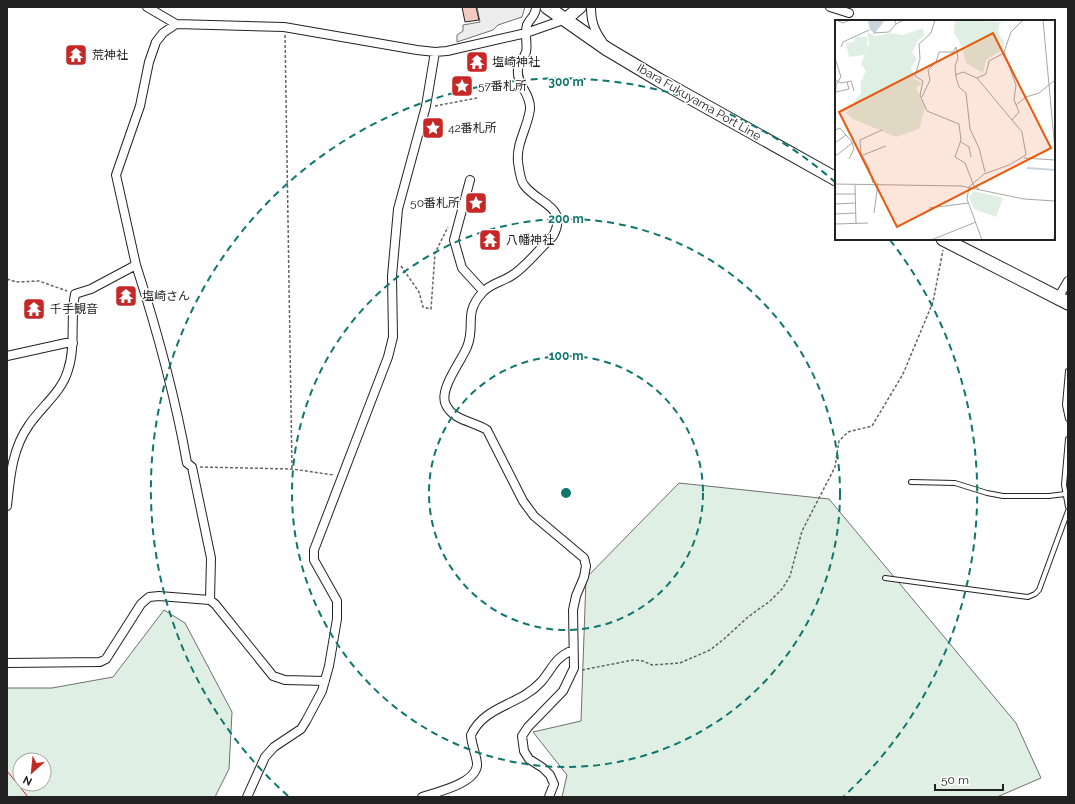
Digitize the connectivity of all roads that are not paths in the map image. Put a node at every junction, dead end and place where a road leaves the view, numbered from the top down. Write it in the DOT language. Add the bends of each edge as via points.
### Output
graph roads {
  1 [pos="147,7"];
  2 [pos="536,7"];
  3 [pos="547,7"];
  4 [pos="556,7"];
  5 [pos="580,7"];
  6 [pos="591,7"];
  7 [pos="830,7"];
  8 [pos="849,13"];
  9 [pos="566,19"];
  10 [pos="176,24"];
  11 [pos="526,32"];
  12 [pos="608,49"];
  13 [pos="435,52"];
  14 [pos="835,178"];
  15 [pos="470,180"];
  16 [pos="945,240"];
  17 [pos="136,265"];
  18 [pos="1068,281"];
  19 [pos="483,291"];
  20 [pos="1063,301"];
  21 [pos="73,343"];
  22 [pos="7,356"];
  23 [pos="1068,371"];
  24 [pos="1068,419"];
  25 [pos="1068,439"];
  26 [pos="911,482"];
  27 [pos="1065,494"];
  28 [pos="7,506"];
  29 [pos="1068,507"];
  30 [pos="1068,511"];
  31 [pos="885,578"];
  32 [pos="210,600"];
  33 [pos="573,650"];
  34 [pos="7,663"];
  35 [pos="325,681"];
  36 [pos="247,797"];
  37 [pos="422,797"];
  38 [pos="549,797"];
  1 -- 10 [label="street"];
  2 -- 11 [label="street"];
  3 -- 9 [label="main road, Ibara Fukuyama Port Line"];
  4 -- 9 [label="main road, Ibara Fukuyama Port Line"];
  5 -- 9 [label="street"];
  6 -- 12 [label="street" via="595,31"];
  7 -- 8 [label="street"];
  9 -- 11 [label="street"];
  9 -- 12 [label="main road, Ibara Fukuyama Port Line"];
  10 -- 13 [label="street" via="284,27"];
  10 -- 17 [label="street" via="163,33 156,42 140,106 116,175"];
  11 -- 13 [label="street"];
  11 -- 19 [label="street" via="526,53 518,68 518,81 529,102 530,110 519,146 518,160 523,184 555,210 558,223 553,236 512,276"];
  12 -- 14 [label="main road, Ibara Fukuyama Port Line"];
  13 -- 35 [label="street" via="426,106 398,209 392,263 394,337 314,550 314,560 337,602 337,620"];
  15 -- 19 [label="street" via="454,240 462,268"];
  16 -- 20 [label="main road"];
  17 -- 21 [label="street" via="74,294"];
  17 -- 32 [label="street" via="155,324 176,405 187,463 192,467 211,558"];
  18 -- 20 [label="street"];
  19 -- 33 [label="street" via="473,303 468,345 446,388 444,401 458,418 487,430 523,501 534,516 584,558 584,577 573,610"];
  21 -- 22 [label="street"];
  21 -- 28 [label="street" via="63,383 29,425 14,452"];
  23 -- 24 [label="lane" via="1064,405"];
  25 -- 27 [label="lane"];
  26 -- 27 [label="lane" via="954,483 1003,496"];
  27 -- 29 [label="lane"];
  30 -- 31 [label="lane" via="1039,590 1028,598"];
  32 -- 34 [label="street" via="149,597 141,604 106,659 100,662"];
  32 -- 35 [label="street" via="273,676 285,680"];
  33 -- 37 [label="street" via="558,658 541,682 523,697 479,721 471,736 477,765 474,774 465,782"];
  33 -- 38 [label="street" via="574,668 563,691 522,736 524,751 529,760 543,768 554,784"];
  35 -- 36 [label="street" via="301,729 274,747 265,757"];
}
